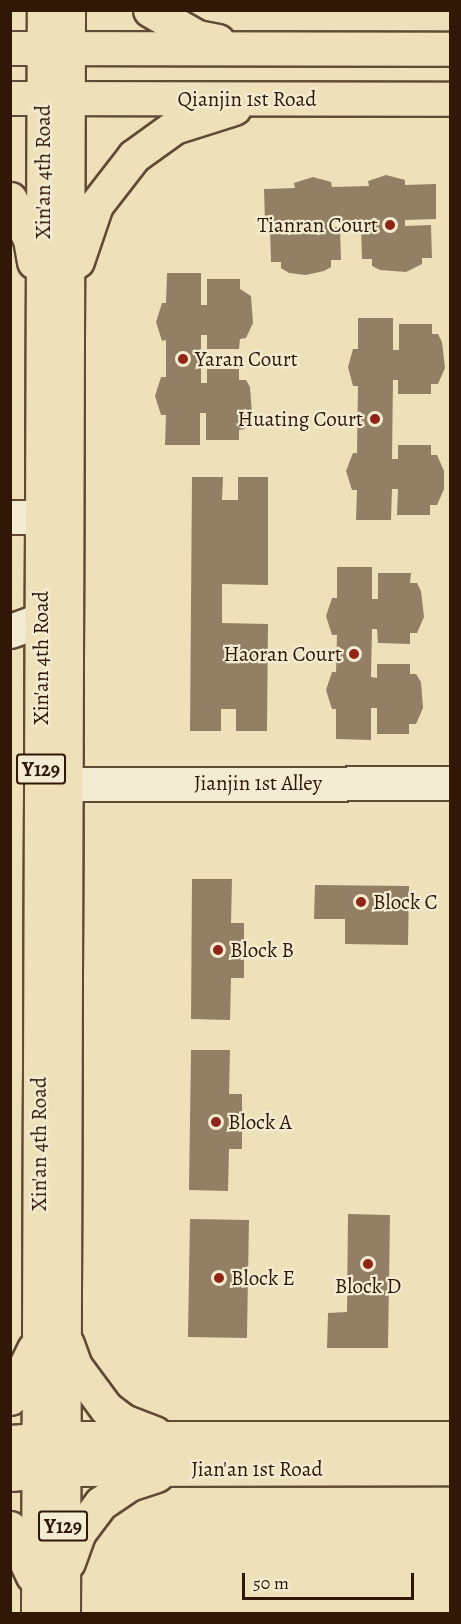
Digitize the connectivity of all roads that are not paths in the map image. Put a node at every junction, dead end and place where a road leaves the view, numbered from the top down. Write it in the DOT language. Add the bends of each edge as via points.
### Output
graph roads {
  1 [pos="44,10"];
  2 [pos="68,10"];
  3 [pos="150,10"];
  4 [pos="10,48"];
  5 [pos="56,48"];
  6 [pos="255,49"];
  7 [pos="450,49"];
  8 [pos="10,98"];
  9 [pos="56,98"];
  10 [pos="284,99"];
  11 [pos="450,99"];
  12 [pos="10,199"];
  13 [pos="55,303"];
  14 [pos="26,517"];
  15 [pos="41,620"];
  16 [pos="10,631"];
  17 [pos="450,783"];
  18 [pos="65,784"];
  19 [pos="51,1333"];
  20 [pos="10,1398"];
  21 [pos="171,1438"];
  22 [pos="450,1438"];
  23 [pos="37,1455"];
  24 [pos="450,1468"];
  25 [pos="197,1469"];
  26 [pos="10,1528"];
  27 [pos="54,1610"];
  1 -- 5 [label="main road, Xin'an 4th Road / Y129"];
  2 -- 5 [label="main road, Xin'an 4th Road / Y129"];
  3 -- 6 [label="main road" via="197,37"];
  4 -- 5 [label="main road"];
  5 -- 6 [label="main road"];
  5 -- 9 [label="main road, Xin'an 4th Road / Y129"];
  6 -- 7 [label="main road"];
  8 -- 9 [label="main road, Qianjin 1st Road"];
  9 -- 10 [label="main road, Qianjin 1st Road"];
  9 -- 13 [label="main road, Xin'an 4th Road / Y129"];
  10 -- 11 [label="main road, Qianjin 1st Road"];
  10 -- 13 [label="main road" via="222,110 174,128 134,156 96,205"];
  12 -- 13 [label="main road"];
  13 -- 14 [label="main road, Xin'an 4th Road / Y129"];
  13 -- 18 [label="main road, Xin'an 4th Road / Y129"];
  14 -- 15 [label="main road, Xin'an 4th Road / Y129"];
  15 -- 16 [label="lane"];
  15 -- 19 [label="main road, Xin'an 4th Road / Y129"];
  17 -- 18 [label="lane, Jianjin 1st Alley"];
  18 -- 19 [label="main road, Xin'an 4th Road / Y129"];
  19 -- 20 [label="main road"];
  19 -- 21 [label="main road" via="106,1408 140,1429"];
  19 -- 23 [label="main road, Xin'an 4th Road / Y129"];
  21 -- 22 [label="main road, Jian'an 1st Road"];
  21 -- 23 [label="main road, Jian'an 1st Road"];
  23 -- 25 [label="main road, Jian'an 1st Road"];
  23 -- 27 [label="main road, Y129"];
  24 -- 25 [label="main road, Jian'an 1st Road"];
  25 -- 27 [label="main road" via="129,1484 100,1503 79,1532"];
  26 -- 27 [label="main road"];
}
